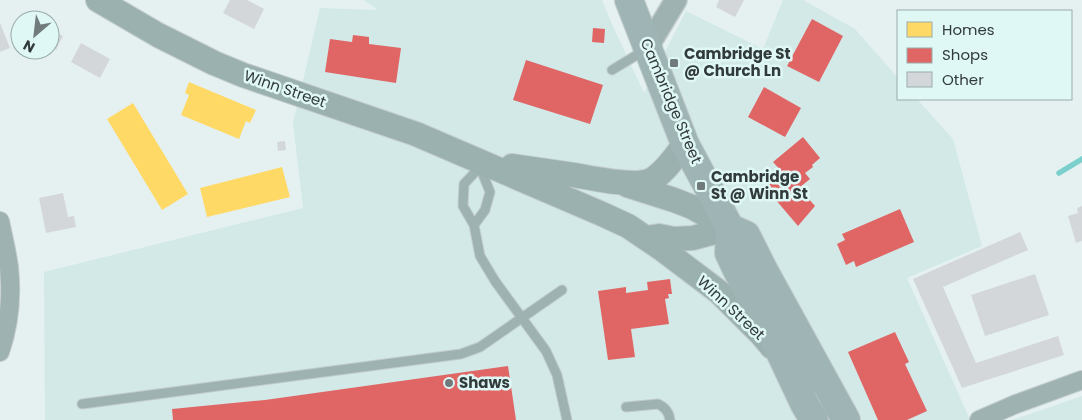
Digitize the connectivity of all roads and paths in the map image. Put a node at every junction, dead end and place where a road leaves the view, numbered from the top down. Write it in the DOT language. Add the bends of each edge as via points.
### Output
graph roads {
  1 [pos="98,0"];
  2 [pos="629,0"];
  3 [pos="676,0"];
  4 [pos="647,48"];
  5 [pos="612,70"];
  6 [pos="685,144"];
  7 [pos="480,164"];
  8 [pos="618,182"];
  9 [pos="0,221"];
  10 [pos="474,225"];
  11 [pos="730,228"];
  12 [pos="646,238"];
  13 [pos="562,290"];
  14 [pos="522,318"];
  15 [pos="0,352"];
  16 [pos="786,366"];
  17 [pos="1082,380"];
  18 [pos="82,404"];
  19 [pos="626,407"];
  20 [pos="567,420"];
  21 [pos="670,420"];
  22 [pos="814,420"];
  23 [pos="846,420"];
  24 [pos="979,420"];
  1 -- 7 [label="main road, Winn Street" via="214,64 404,129"];
  2 -- 4 [label="main road, Cambridge Street"];
  3 -- 4 [label="street"];
  4 -- 5 [label="lane"];
  4 -- 6 [label="main road, Cambridge Street"];
  6 -- 8 [label="main road, Winn Street" via="651,180"];
  6 -- 11 [label="main road, Cambridge Street"];
  7 -- 8 [label="main road, Winn Street"];
  7 -- 10 [label="lane" via="490,192 485,210"];
  7 -- 10 [label="lane" via="464,184 463,206"];
  7 -- 12 [label="main road, Winn Street" via="602,214"];
  8 -- 11 [label="main road, Winn Street" via="692,207"];
  9 -- 15 [label="street" via="10,292 7,327"];
  10 -- 14 [label="lane" via="480,256"];
  11 -- 12 [label="main road" via="697,238"];
  11 -- 16 [label="main road, Cambridge Street" via="730,253 736,268"];
  11 -- 23 [label="main road, Cambridge Street" via="746,235"];
  12 -- 16 [label="main road, Winn Street" via="719,292 761,334"];
  13 -- 14 [label="lane"];
  14 -- 18 [label="lane" via="480,348 461,354"];
  14 -- 20 [label="lane" via="546,351 557,375"];
  16 -- 22 [label="main road, Cambridge Street"];
  17 -- 24 [label="street"];
  19 -- 21 [label="lane" via="658,404 666,409"];
}
